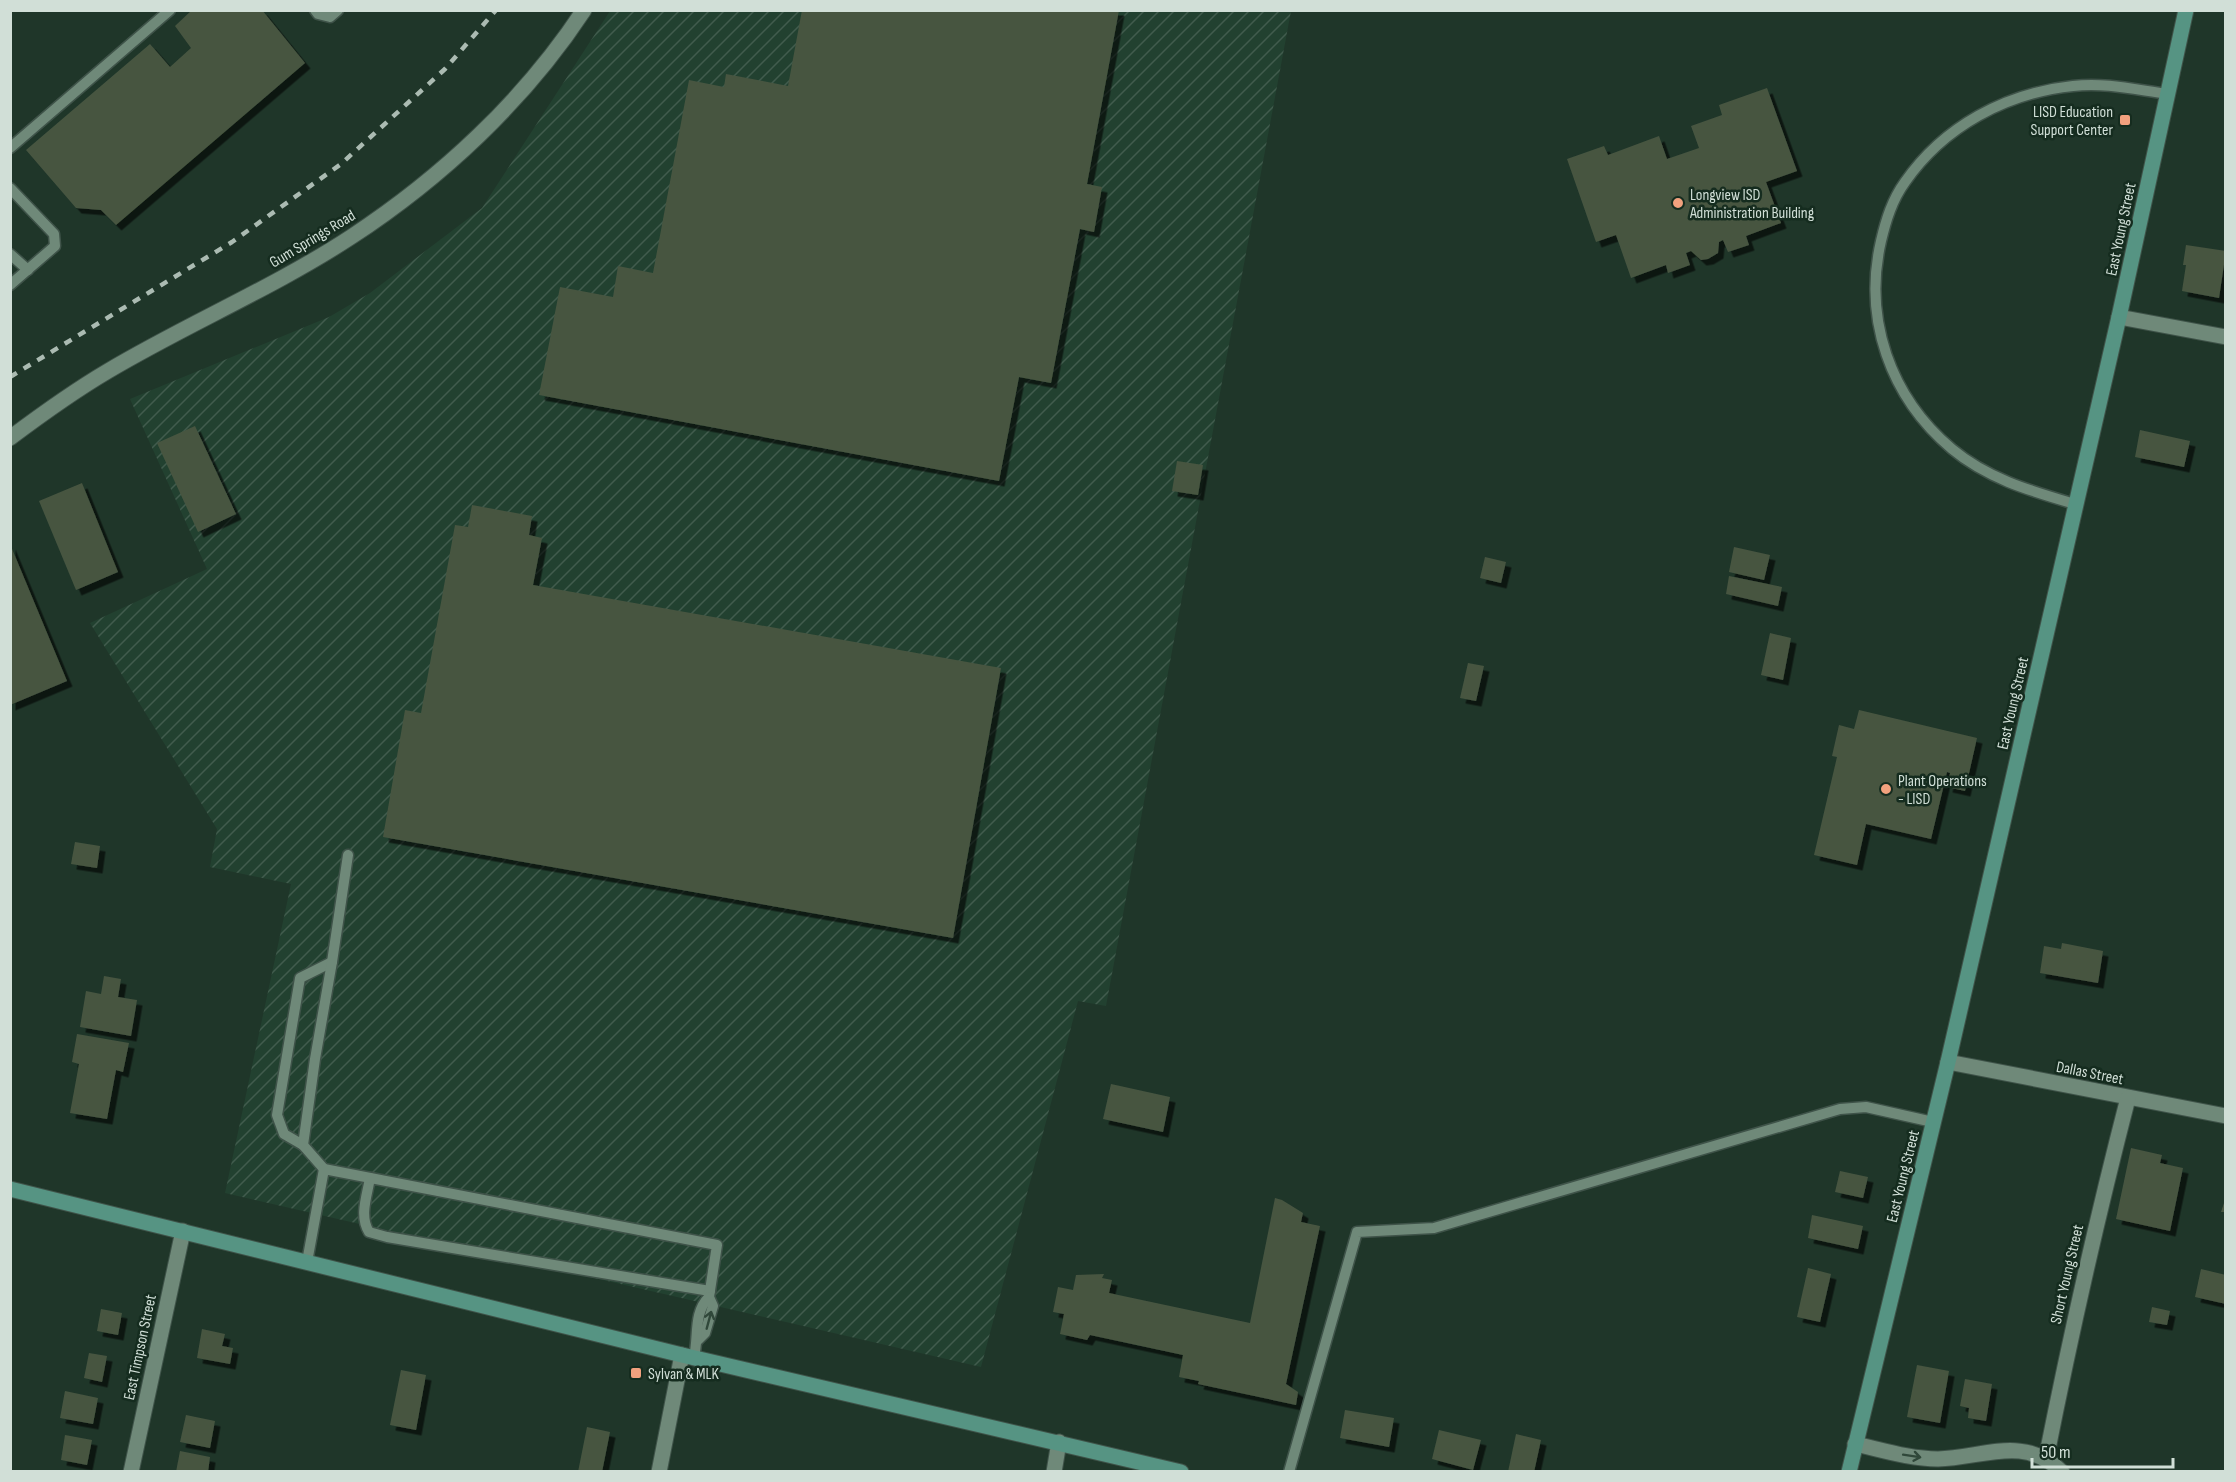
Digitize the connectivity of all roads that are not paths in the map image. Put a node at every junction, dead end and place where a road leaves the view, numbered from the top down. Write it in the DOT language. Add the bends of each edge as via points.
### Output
graph roads {
  1 [pos="170,10"];
  2 [pos="315,10"];
  3 [pos="338,10"];
  4 [pos="584,10"];
  5 [pos="2186,10"];
  6 [pos="2168,94"];
  7 [pos="10,148"];
  8 [pos="10,188"];
  9 [pos="10,254"];
  10 [pos="28,270"];
  11 [pos="10,285"];
  12 [pos="2119,317"];
  13 [pos="2226,337"];
  14 [pos="10,438"];
  15 [pos="2075,504"];
  16 [pos="348,855"];
  17 [pos="332,962"];
  18 [pos="1948,1062"];
  19 [pos="2128,1098"];
  20 [pos="2226,1116"];
  21 [pos="1934,1122"];
  22 [pos="303,1145"];
  23 [pos="324,1169"];
  24 [pos="370,1178"];
  25 [pos="10,1189"];
  26 [pos="183,1231"];
  27 [pos="307,1262"];
  28 [pos="710,1294"];
  29 [pos="688,1356"];
  30 [pos="1059,1442"];
  31 [pos="1855,1444"];
  32 [pos="2046,1459"];
  33 [pos="131,1472"];
  34 [pos="659,1472"];
  35 [pos="1054,1472"];
  36 [pos="1181,1472"];
  37 [pos="1289,1472"];
  38 [pos="1849,1472"];
  39 [pos="2062,1472"];
  1 -- 7 [label="lane"];
  2 -- 3 [label="lane" via="330,17"];
  4 -- 14 [label="street, Gum Springs Road" via="498,116 425,184 350,238 109,370"];
  5 -- 6 [label="street, East Young Street"];
  6 -- 12 [label="street, East Young Street"];
  6 -- 15 [label="lane" via="2090,84 2009,100 1973,117 1916,167 1894,201 1883,232 1876,270 1877,321 1886,355 1911,405 1952,449 1985,472 2020,488"];
  8 -- 10 [label="lane" via="54,234 55,246"];
  9 -- 10 [label="lane"];
  10 -- 11 [label="lane"];
  12 -- 13 [label="street"];
  12 -- 15 [label="street, East Young Street"];
  15 -- 18 [label="street, East Young Street"];
  16 -- 17 [label="lane"];
  17 -- 22 [label="lane"];
  17 -- 22 [label="lane" via="300,978 277,1115 284,1134"];
  18 -- 19 [label="street, Dallas Street"];
  18 -- 21 [label="street, East Young Street"];
  19 -- 20 [label="street, Dallas Street"];
  19 -- 32 [label="street, Short Young Street" via="2071,1332"];
  21 -- 31 [label="street, East Young Street"];
  21 -- 37 [label="lane" via="1866,1107 1840,1109 1434,1228 1357,1232"];
  22 -- 23 [label="lane"];
  23 -- 24 [label="lane"];
  23 -- 27 [label="lane"];
  24 -- 28 [label="lane" via="363,1214 369,1232"];
  24 -- 28 [label="lane" via="717,1245"];
  25 -- 26 [label="street"];
  26 -- 27 [label="street"];
  26 -- 33 [label="street, East Timpson Street"];
  27 -- 29 [label="street"];
  28 -- 29 [label="lane" via="701,1305 698,1340"];
  29 -- 30 [label="street"];
  29 -- 34 [label="street"];
  30 -- 35 [label="street"];
  30 -- 36 [label="street"];
  31 -- 32 [label="street, one-way" via="1925,1458 2015,1450"];
  31 -- 38 [label="street, East Young Street"];
  32 -- 39 [label="street"];
}
